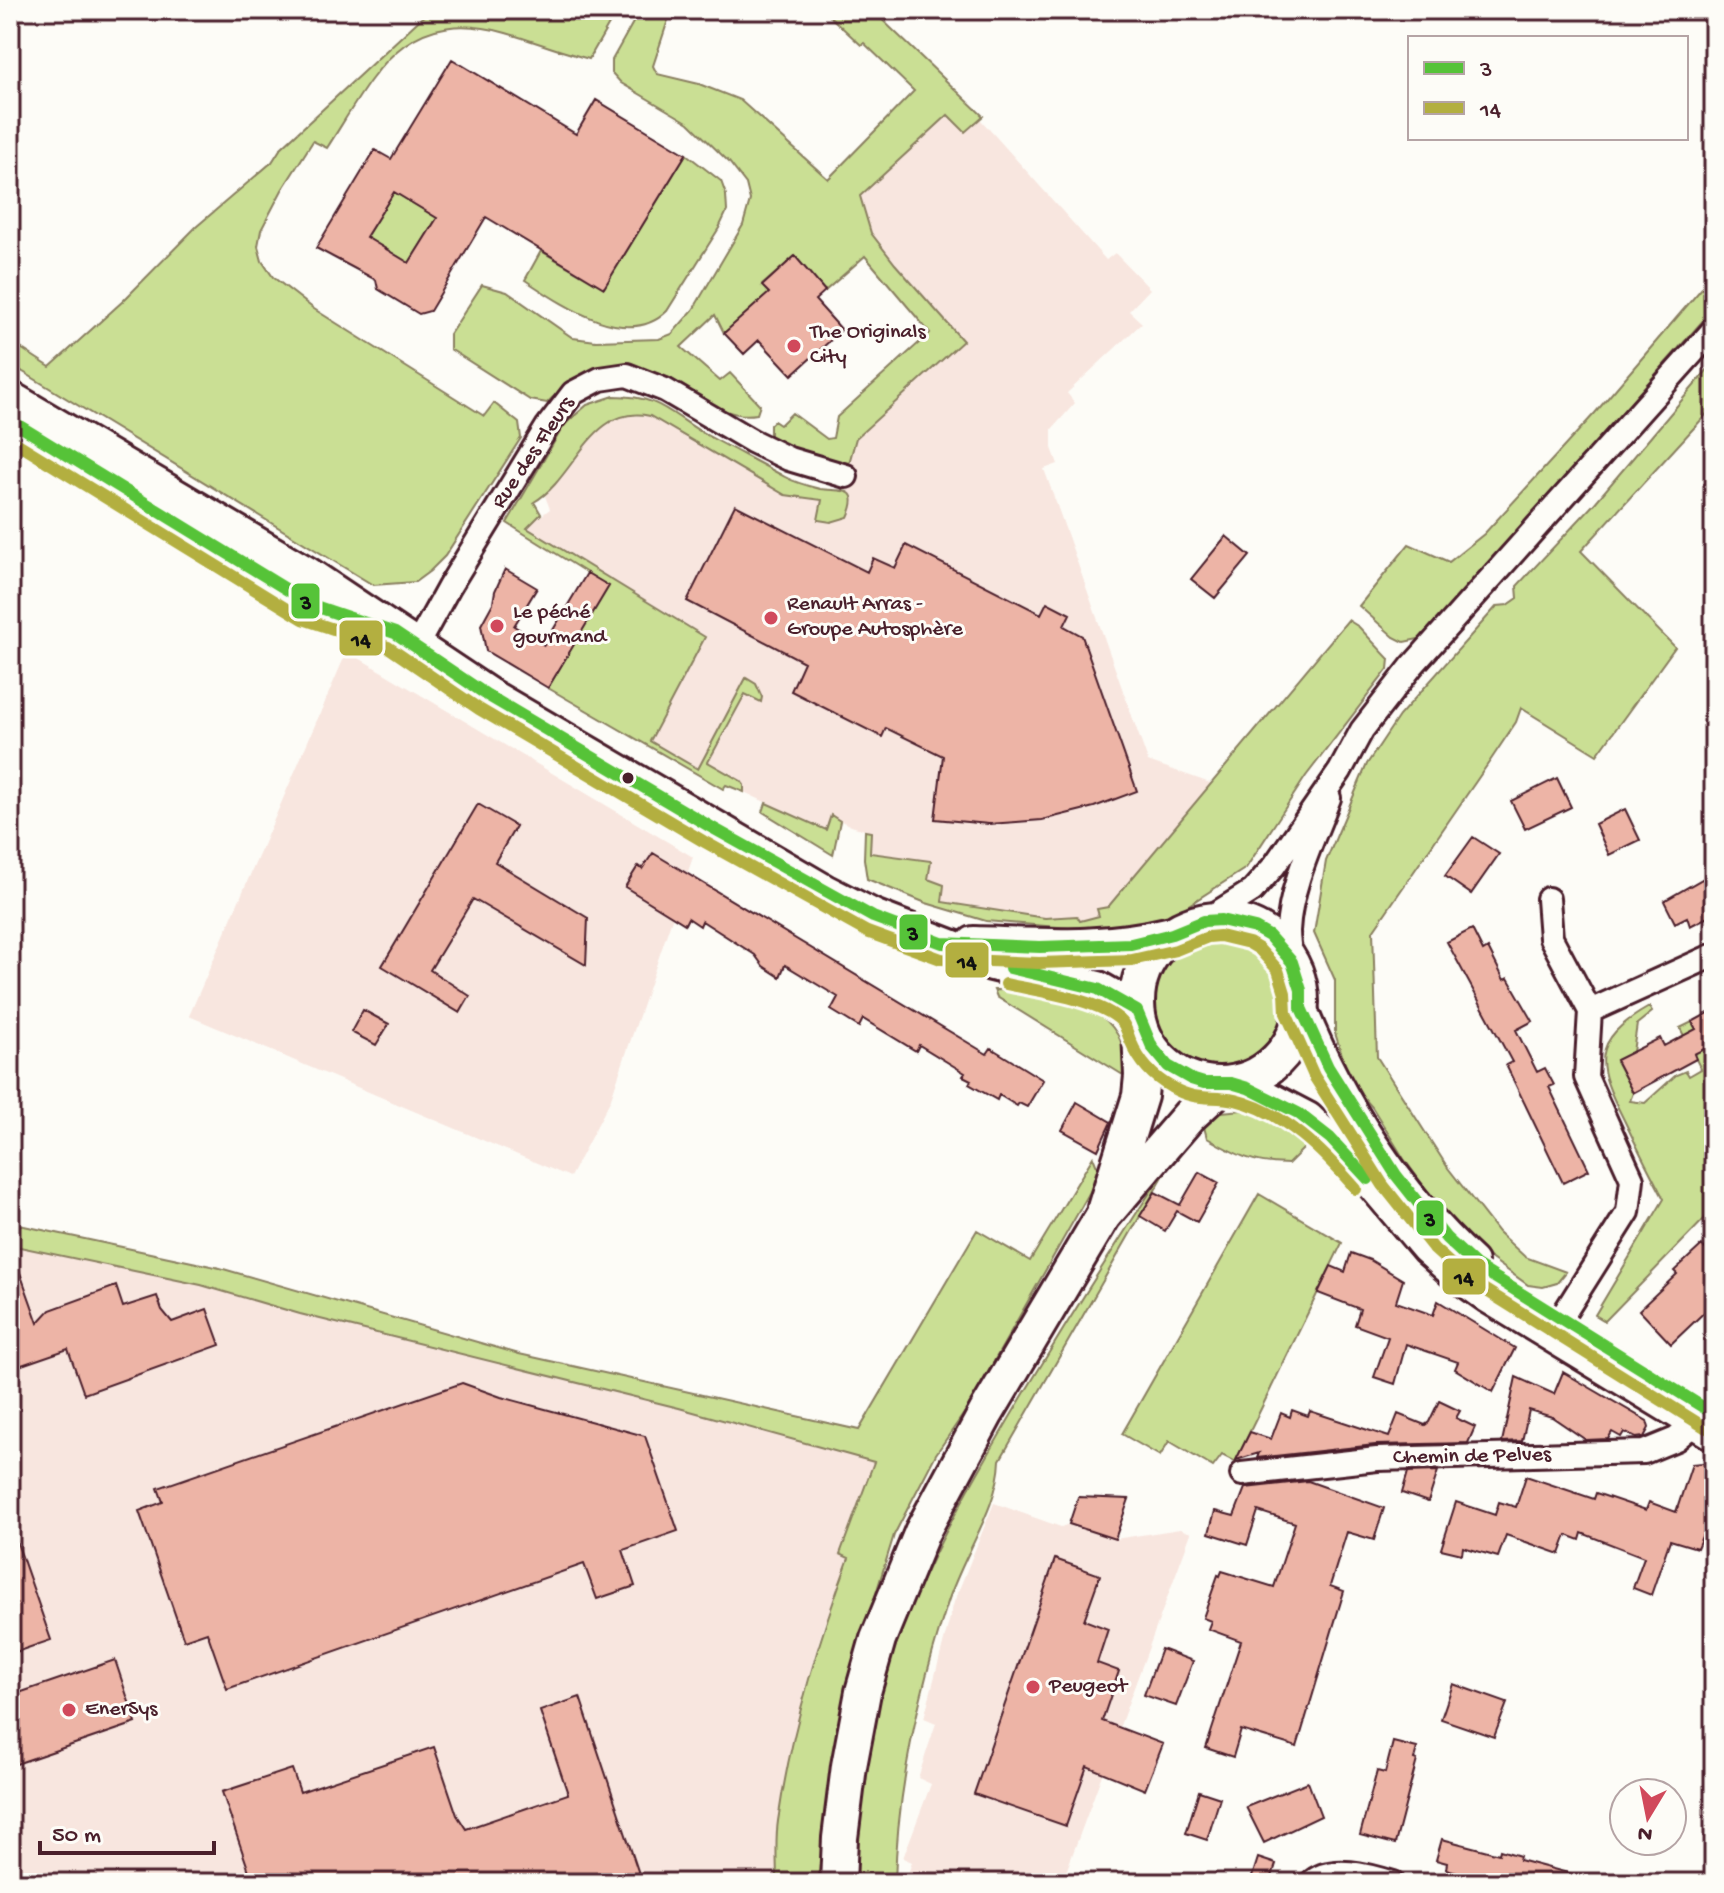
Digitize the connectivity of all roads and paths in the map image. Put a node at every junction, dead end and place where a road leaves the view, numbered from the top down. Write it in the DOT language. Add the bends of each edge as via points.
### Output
graph roads {
  1 [pos="1714,329"];
  2 [pos="10,399"];
  3 [pos="10,420"];
  4 [pos="846,476"];
  5 [pos="405,640"];
  6 [pos="1340,771"];
  7 [pos="1548,899"];
  8 [pos="1204,921"];
  9 [pos="1172,934"];
  10 [pos="942,943"];
  11 [pos="1714,955"];
  12 [pos="1292,962"];
  13 [pos="1301,1008"];
  14 [pos="1590,1011"];
  15 [pos="1138,1019"];
  16 [pos="1229,1084"];
  17 [pos="1103,1216"];
  18 [pos="1560,1320"];
  19 [pos="1708,1424"];
  20 [pos="1242,1474"];
  21 [pos="838,1883"];
  22 [pos="1311,1883"];
  23 [pos="1393,1883"];
  1 -- 6 [label="street" via="1412,666 1362,730"];
  2 -- 5 [label="main road" via="306,574"];
  3 -- 5 [label="main road" via="312,605"];
  4 -- 5 [label="street, Rue des Fleurs" via="789,459 665,390 627,375 600,379 573,393 547,427 456,574"];
  5 -- 10 [label="main road" via="487,695 824,892"];
  6 -- 8 [label="street" via="1252,891"];
  6 -- 12 [label="street" via="1291,911"];
  7 -- 14 [label="street" via="1551,938"];
  8 -- 9 [label="main road"];
  8 -- 12 [label="main road" via="1255,928"];
  9 -- 10 [label="main road" via="1110,945"];
  9 -- 15 [label="main road" via="1144,967 1136,996"];
  10 -- 15 [label="main road" via="992,963 1098,989"];
  11 -- 14 [label="street"];
  12 -- 13 [label="main road"];
  13 -- 16 [label="main road" via="1285,1051 1262,1072"];
  13 -- 18 [label="main road" via="1366,1131 1446,1238 1475,1265"];
  14 -- 18 [label="street" via="1586,1077 1632,1179 1628,1212"];
  15 -- 16 [label="main road" via="1149,1047 1163,1063 1202,1083"];
  15 -- 17 [label="main road" via="1140,1096"];
  16 -- 17 [label="main road" via="1189,1116"];
  16 -- 19 [label="main road" via="1308,1118 1455,1274"];
  17 -- 21 [label="main road" via="986,1413 922,1532 889,1609 854,1736"];
  18 -- 19 [label="main road"];
  19 -- 20 [label="street, Chemin de Pelves" via="1644,1452 1377,1459"];
  22 -- 23 [label="street" via="1318,1876 1339,1874"];
}
